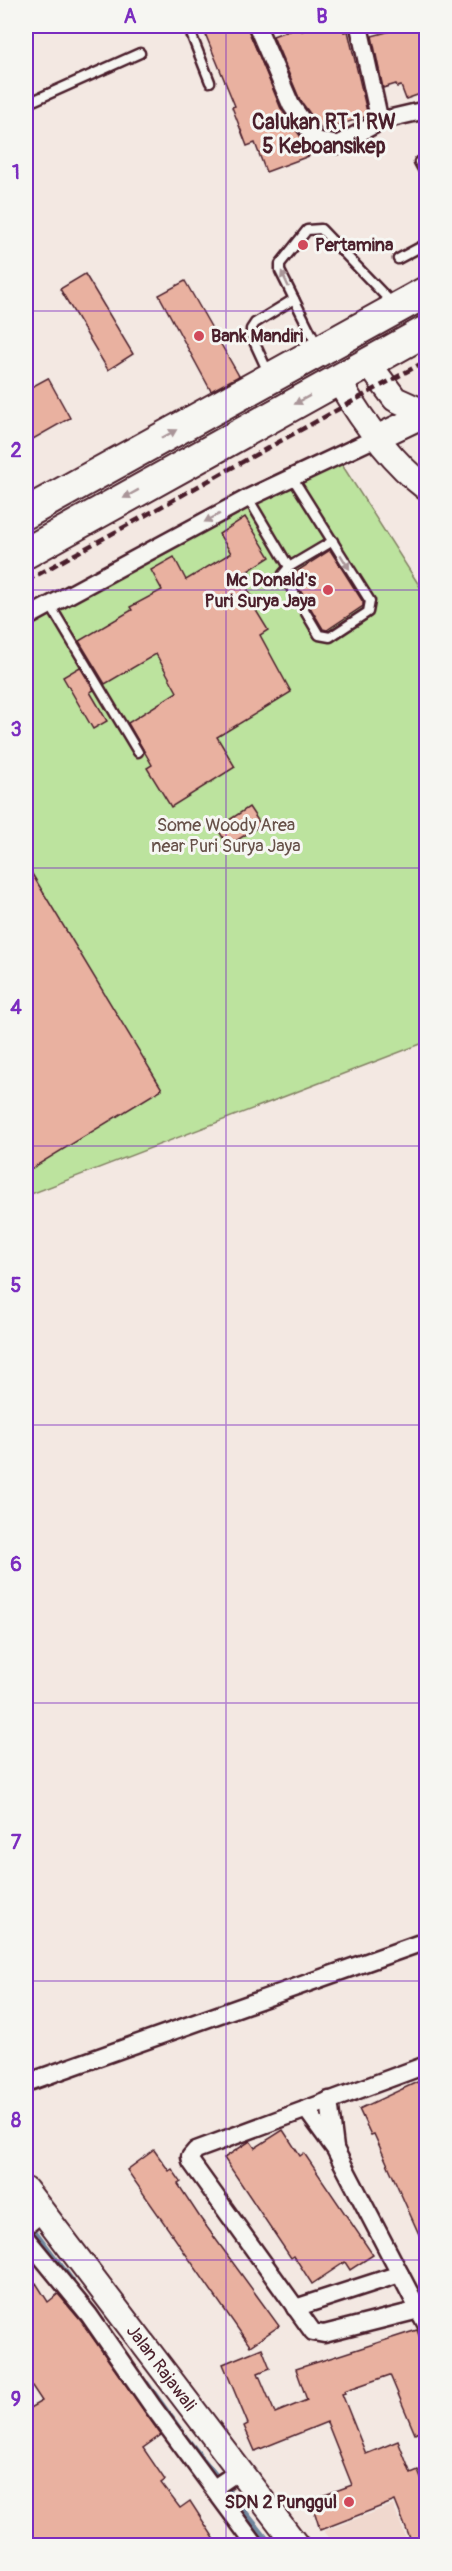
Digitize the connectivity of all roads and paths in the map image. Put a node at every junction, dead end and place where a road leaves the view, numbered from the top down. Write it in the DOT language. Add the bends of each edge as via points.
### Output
graph roads {
  1 [pos="188,26"];
  2 [pos="257,26"];
  3 [pos="359,26"];
  4 [pos="140,52"];
  5 [pos="210,82"];
  6 [pos="26,104"];
  7 [pos="426,110"];
  8 [pos="383,120"];
  9 [pos="419,162"];
  10 [pos="426,175"];
  11 [pos="426,244"];
  12 [pos="398,259"];
  13 [pos="426,292"];
  14 [pos="294,299"];
  15 [pos="397,308"];
  16 [pos="426,331"];
  17 [pos="349,335"];
  18 [pos="320,351"];
  19 [pos="368,363"];
  20 [pos="271,378"];
  21 [pos="338,380"];
  22 [pos="426,414"];
  23 [pos="378,436"];
  24 [pos="292,477"];
  25 [pos="426,488"];
  26 [pos="248,498"];
  27 [pos="26,513"];
  28 [pos="333,541"];
  29 [pos="26,553"];
  30 [pos="289,567"];
  31 [pos="50,605"];
  32 [pos="26,618"];
  33 [pos="138,752"];
  34 [pos="426,1941"];
  35 [pos="426,2065"];
  36 [pos="26,2083"];
  37 [pos="329,2100"];
  38 [pos="306,2109"];
  39 [pos="335,2149"];
  40 [pos="26,2190"];
  41 [pos="35,2218"];
  42 [pos="26,2238"];
  43 [pos="400,2274"];
  44 [pos="295,2308"];
  45 [pos="423,2317"];
  46 [pos="236,2473"];
  47 [pos="216,2486"];
  48 [pos="256,2546"];
  49 [pos="297,2546"];
  1 -- 5 [label="lane"];
  2 -- 8 [label="street" via="291,105 316,140 337,144"];
  3 -- 8 [label="street" via="378,113"];
  4 -- 6 [label="lane"];
  7 -- 8 [label="street"];
  9 -- 10 [label="lane"];
  11 -- 12 [label="lane"];
  13 -- 15 [label="highway"];
  14 -- 15 [label="lane, one-way" via="280,264 307,230 314,227 321,229"];
  14 -- 18 [label="lane"];
  14 -- 20 [label="lane" via="251,329"];
  15 -- 17 [label="highway"];
  16 -- 19 [label="highway"];
  17 -- 18 [label="highway"];
  17 -- 19 [label="highway"];
  18 -- 20 [label="highway"];
  18 -- 21 [label="highway"];
  19 -- 21 [label="highway"];
  19 -- 22 [label="street" via="395,399"];
  27 -- 20 [label="highway, one-way"];
  21 -- 23 [label="street"];
  21 -- 29 [label="highway, one-way"];
  22 -- 23 [label="street"];
  23 -- 24 [label="street"];
  23 -- 25 [label="street"];
  24 -- 26 [label="street"];
  24 -- 28 [label="lane"];
  26 -- 30 [label="lane"];
  26 -- 31 [label="street, one-way"];
  28 -- 30 [label="lane"];
  28 -- 30 [label="lane, one-way" via="370,607 330,637 319,635 283,574"];
  31 -- 32 [label="street"];
  31 -- 33 [label="lane"];
  34 -- 36 [label="street"];
  35 -- 37 [label="street"];
  37 -- 38 [label="street"];
  37 -- 39 [label="street"];
  38 -- 39 [label="street"];
  38 -- 44 [label="street" via="196,2150 190,2157"];
  39 -- 43 [label="street"];
  40 -- 41 [label="street, Jalan Rajawali"];
  41 -- 46 [label="street, Jalan Rajawali"];
  42 -- 47 [label="street" via="89,2315 153,2407"];
  43 -- 44 [label="street"];
  43 -- 45 [label="street"];
  44 -- 45 [label="street" via="313,2332 320,2334"];
  46 -- 47 [label="street"];
  46 -- 49 [label="street, Jalan Rajawali"];
  47 -- 48 [label="street"];
}
